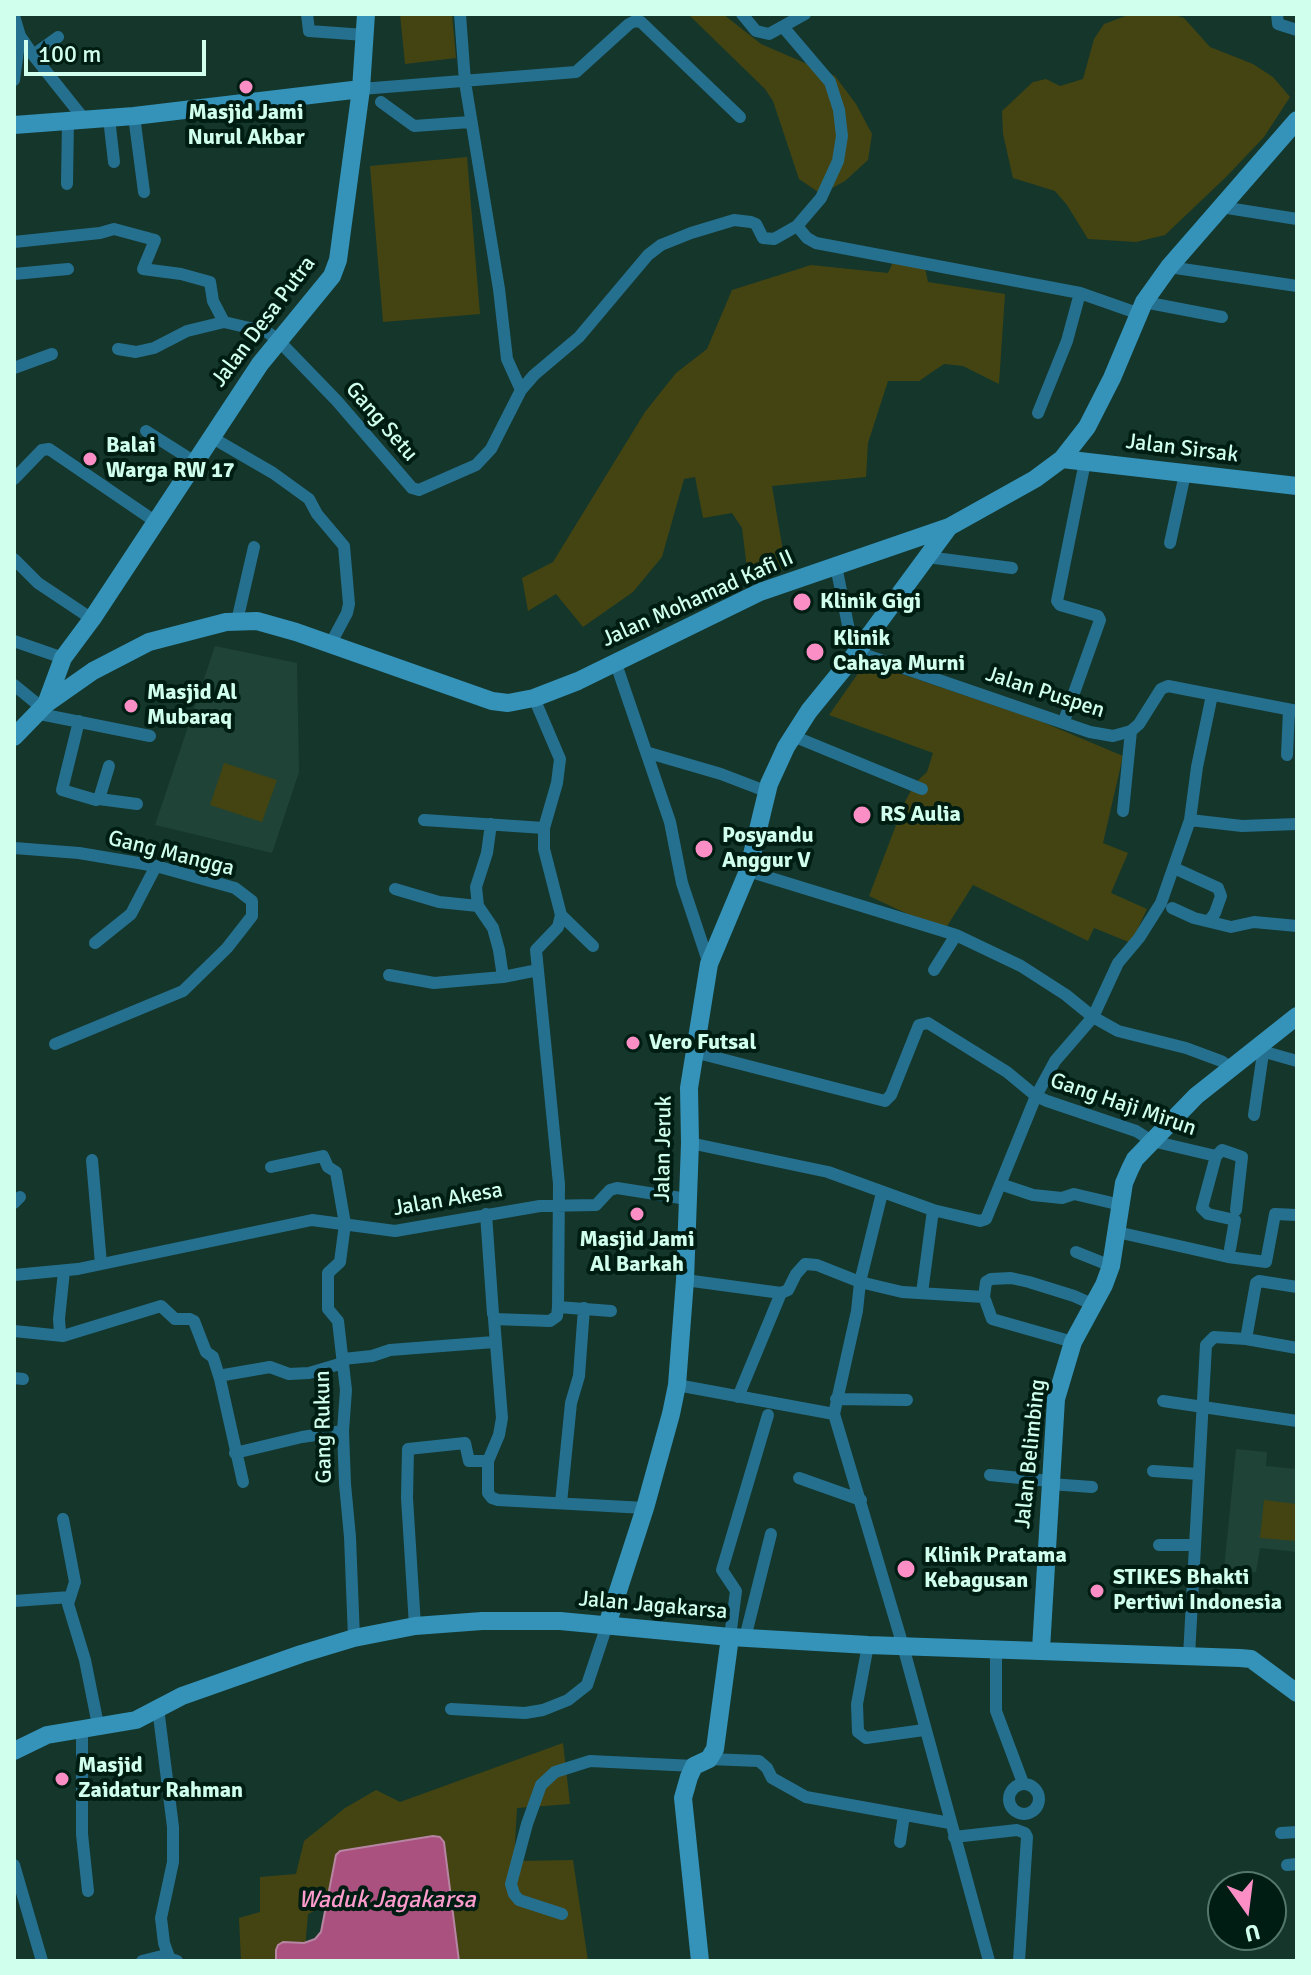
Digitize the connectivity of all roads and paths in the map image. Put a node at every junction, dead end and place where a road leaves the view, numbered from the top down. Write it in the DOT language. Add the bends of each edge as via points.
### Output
graph roads {
  1 [pos="307,14"];
  2 [pos="366,14"];
  3 [pos="460,14"];
  4 [pos="742,14"];
  5 [pos="805,14"];
  6 [pos="1277,14"];
  7 [pos="14,16"];
  8 [pos="784,28"];
  9 [pos="1297,30"];
  10 [pos="365,35"];
  11 [pos="20,36"];
  12 [pos="58,37"];
  13 [pos="33,55"];
  14 [pos="14,80"];
  15 [pos="465,82"];
  16 [pos="361,89"];
  17 [pos="381,102"];
  18 [pos="134,116"];
  19 [pos="740,117"];
  20 [pos="109,118"];
  21 [pos="76,119"];
  22 [pos="1297,120"];
  23 [pos="470,122"];
  24 [pos="14,125"];
  25 [pos="114,162"];
  26 [pos="67,184"];
  27 [pos="144,192"];
  28 [pos="1221,207"];
  29 [pos="1297,219"];
  30 [pos="799,229"];
  31 [pos="14,242"];
  32 [pos="1169,267"];
  33 [pos="68,269"];
  34 [pos="14,274"];
  35 [pos="1297,286"];
  36 [pos="1080,293"];
  37 [pos="1141,307"];
  38 [pos="1222,317"];
  39 [pos="224,322"];
  40 [pos="274,343"];
  41 [pos="118,349"];
  42 [pos="52,354"];
  43 [pos="14,368"];
  44 [pos="521,390"];
  45 [pos="1038,413"];
  46 [pos="146,431"];
  47 [pos="211,437"];
  48 [pos="1062,459"];
  49 [pos="195,462"];
  50 [pos="1085,462"];
  51 [pos="1185,474"];
  52 [pos="14,479"];
  53 [pos="1297,486"];
  54 [pos="156,522"];
  55 [pos="949,527"];
  56 [pos="1170,543"];
  57 [pos="254,547"];
  58 [pos="927,557"];
  59 [pos="14,559"];
  60 [pos="836,566"];
  61 [pos="1012,568"];
  62 [pos="92,619"];
  63 [pos="237,621"];
  64 [pos="14,641"];
  65 [pos="331,643"];
  66 [pos="857,652"];
  67 [pos="65,654"];
  68 [pos="615,661"];
  69 [pos="89,673"];
  70 [pos="14,685"];
  71 [pos="1212,695"];
  72 [pos="534,698"];
  73 [pos="41,708"];
  74 [pos="1293,711"];
  75 [pos="79,721"];
  76 [pos="1064,721"];
  77 [pos="1131,731"];
  78 [pos="150,736"];
  79 [pos="793,736"];
  80 [pos="14,737"];
  81 [pos="649,753"];
  82 [pos="1287,755"];
  83 [pos="109,766"];
  84 [pos="922,789"];
  85 [pos="768,792"];
  86 [pos="99,799"];
  87 [pos="137,804"];
  88 [pos="1123,811"];
  89 [pos="424,820"];
  90 [pos="1190,820"];
  91 [pos="491,824"];
  92 [pos="1297,824"];
  93 [pos="544,828"];
  94 [pos="14,848"];
  95 [pos="156,866"];
  96 [pos="1174,868"];
  97 [pos="748,871"];
  98 [pos="395,889"];
  99 [pos="478,906"];
  100 [pos="1172,908"];
  101 [pos="559,921"];
  102 [pos="1209,921"];
  103 [pos="1297,926"];
  104 [pos="956,935"];
  105 [pos="95,943"];
  106 [pos="593,946"];
  107 [pos="709,964"];
  108 [pos="538,970"];
  109 [pos="934,970"];
  110 [pos="389,975"];
  111 [pos="503,977"];
  112 [pos="1297,1016"];
  113 [pos="1093,1017"];
  114 [pos="55,1044"];
  115 [pos="1259,1050"];
  116 [pos="694,1052"];
  117 [pos="1297,1061"];
  118 [pos="1230,1067"];
  119 [pos="1036,1096"];
  120 [pos="1254,1115"];
  121 [pos="1152,1141"];
  122 [pos="690,1143"];
  123 [pos="1216,1156"];
  124 [pos="92,1160"];
  125 [pos="271,1167"];
  126 [pos="1000,1184"];
  127 [pos="882,1193"];
  128 [pos="687,1199"];
  129 [pos="560,1205"];
  130 [pos="1121,1205"];
  131 [pos="933,1210"];
  132 [pos="1236,1210"];
  133 [pos="486,1214"];
  134 [pos="1297,1215"];
  135 [pos="345,1224"];
  136 [pos="1117,1232"];
  137 [pos="1230,1249"];
  138 [pos="1076,1252"];
  139 [pos="101,1264"];
  140 [pos="1111,1266"];
  141 [pos="64,1271"];
  142 [pos="14,1275"];
  143 [pos="685,1280"];
  144 [pos="860,1282"];
  145 [pos="1297,1287"];
  146 [pos="781,1293"];
  147 [pos="922,1293"];
  148 [pos="984,1297"];
  149 [pos="1094,1305"];
  150 [pos="558,1307"];
  151 [pos="584,1308"];
  152 [pos="611,1311"];
  153 [pos="493,1314"];
  154 [pos="14,1331"];
  155 [pos="63,1336"];
  156 [pos="1246,1339"];
  157 [pos="494,1342"];
  158 [pos="1073,1342"];
  159 [pos="1297,1348"];
  160 [pos="343,1361"];
  161 [pos="220,1379"];
  162 [pos="677,1385"];
  163 [pos="738,1397"];
  164 [pos="836,1399"];
  165 [pos="907,1400"];
  166 [pos="1163,1401"];
  167 [pos="1202,1405"];
  168 [pos="834,1414"];
  169 [pos="768,1415"];
  170 [pos="1297,1421"];
  171 [pos="343,1431"];
  172 [pos="235,1453"];
  173 [pos="488,1461"];
  174 [pos="1153,1471"];
  175 [pos="1198,1474"];
  176 [pos="990,1475"];
  177 [pos="799,1478"];
  178 [pos="243,1482"];
  179 [pos="1050,1482"];
  180 [pos="1092,1487"];
  181 [pos="861,1500"];
  182 [pos="561,1503"];
  183 [pos="645,1508"];
  184 [pos="63,1519"];
  185 [pos="771,1534"];
  186 [pos="1159,1545"];
  187 [pos="1195,1545"];
  188 [pos="70,1597"];
  189 [pos="14,1601"];
  190 [pos="607,1625"];
  191 [pos="415,1626"];
  192 [pos="354,1638"];
  193 [pos="737,1638"];
  194 [pos="868,1645"];
  195 [pos="903,1646"];
  196 [pos="996,1648"];
  197 [pos="1041,1649"];
  198 [pos="1189,1656"];
  199 [pos="1297,1693"];
  200 [pos="158,1708"];
  201 [pos="451,1709"];
  202 [pos="90,1727"];
  203 [pos="924,1730"];
  204 [pos="14,1751"];
  205 [pos="702,1762"];
  206 [pos="1023,1783"];
  207 [pos="904,1815"];
  208 [pos="950,1823"];
  209 [pos="1297,1832"];
  210 [pos="1281,1833"];
  211 [pos="954,1837"];
  212 [pos="900,1842"];
  213 [pos="14,1865"];
  214 [pos="88,1891"];
  215 [pos="562,1914"];
  216 [pos="173,1959"];
  217 [pos="42,1961"];
  218 [pos="142,1961"];
  219 [pos="700,1961"];
  220 [pos="989,1961"];
  221 [pos="1019,1961"];
  1 -- 10 [label="street" via="309,31"];
  2 -- 10 [label="street, Jalan Desa Putra"];
  3 -- 15 [label="street"];
  4 -- 8 [label="street" via="759,32 772,34"];
  5 -- 8 [label="street"];
  6 -- 9 [label="street" via="1278,24"];
  7 -- 11 [label="street"];
  8 -- 30 [label="street" via="830,82 842,136 838,161 821,198"];
  10 -- 16 [label="street, Jalan Desa Putra"];
  11 -- 13 [label="street"];
  11 -- 14 [label="street"];
  12 -- 13 [label="street"];
  13 -- 21 [label="street"];
  15 -- 16 [label="street"];
  15 -- 19 [label="street" via="576,72 635,21"];
  15 -- 23 [label="street"];
  16 -- 18 [label="street"];
  16 -- 40 [label="street, Jalan Desa Putra" via="338,260 324,287"];
  17 -- 23 [label="street" via="414,126"];
  18 -- 20 [label="street"];
  18 -- 27 [label="street"];
  20 -- 21 [label="street"];
  20 -- 25 [label="street"];
  21 -- 24 [label="street"];
  21 -- 26 [label="street"];
  22 -- 28 [label="street, Jalan Mohamad Kafi II"];
  23 -- 44 [label="street" via="507,359"];
  28 -- 29 [label="street"];
  28 -- 32 [label="street, Jalan Mohamad Kafi II"];
  30 -- 36 [label="street" via="816,243"];
  30 -- 44 [label="street" via="766,240 756,224 734,220 661,245 579,337"];
  31 -- 39 [label="street" via="114,229 155,240 143,269 210,282"];
  32 -- 35 [label="street"];
  32 -- 37 [label="street, Jalan Mohamad Kafi II"];
  33 -- 34 [label="street"];
  36 -- 37 [label="street"];
  36 -- 45 [label="street"];
  37 -- 38 [label="street"];
  37 -- 48 [label="street, Jalan Mohamad Kafi II" via="1087,427"];
  39 -- 40 [label="street" via="267,332"];
  39 -- 41 [label="street" via="187,331 154,348"];
  40 -- 44 [label="street, Gang Setu" via="337,401 419,490 476,465 491,449"];
  40 -- 47 [label="street, Jalan Desa Putra"];
  42 -- 43 [label="street"];
  46 -- 49 [label="street"];
  47 -- 49 [label="street, Jalan Desa Putra"];
  47 -- 65 [label="street" via="309,499 344,546 349,604"];
  48 -- 50 [label="street, Jalan Sirsak"];
  48 -- 55 [label="street, Jalan Mohamad Kafi II"];
  49 -- 54 [label="street, Jalan Desa Putra"];
  50 -- 51 [label="street, Jalan Sirsak"];
  50 -- 76 [label="street" via="1057,601 1100,620"];
  51 -- 53 [label="street, Jalan Sirsak"];
  51 -- 56 [label="street"];
  52 -- 54 [label="street" via="49,449"];
  54 -- 62 [label="street, Jalan Desa Putra"];
  55 -- 58 [label="street, Jalan Jeruk"];
  55 -- 60 [label="street, Jalan Mohamad Kafi II"];
  57 -- 63 [label="street"];
  58 -- 61 [label="street"];
  58 -- 66 [label="street, Jalan Jeruk"];
  59 -- 62 [label="street" via="38,583"];
  60 -- 66 [label="street"];
  60 -- 68 [label="street, Jalan Mohamad Kafi II" via="760,592"];
  62 -- 67 [label="street, Jalan Desa Putra"];
  63 -- 65 [label="street, Jalan Mohamad Kafi II" via="257,621"];
  63 -- 69 [label="street, Jalan Mohamad Kafi II" via="149,642"];
  64 -- 67 [label="street"];
  65 -- 72 [label="street, Jalan Mohamad Kafi II" via="492,701"];
  66 -- 76 [label="street, Jalan Puspen"];
  66 -- 79 [label="street, Jalan Jeruk"];
  67 -- 69 [label="street"];
  67 -- 73 [label="street, Jalan Desa Putra"];
  68 -- 72 [label="street, Jalan Mohamad Kafi II"];
  68 -- 81 [label="street"];
  69 -- 73 [label="street, Jalan Mohamad Kafi II"];
  70 -- 73 [label="street"];
  71 -- 74 [label="street, Jalan Puspen"];
  71 -- 77 [label="street, Jalan Puspen" via="1164,687"];
  71 -- 90 [label="street"];
  72 -- 93 [label="street" via="560,759"];
  73 -- 75 [label="street"];
  73 -- 80 [label="street, Jalan Mohamad Kafi II"];
  74 -- 82 [label="street"];
  75 -- 78 [label="street"];
  75 -- 86 [label="street" via="61,789"];
  76 -- 77 [label="street, Jalan Puspen" via="1104,735"];
  77 -- 88 [label="street"];
  79 -- 84 [label="street"];
  79 -- 85 [label="street, Jalan Jeruk"];
  81 -- 85 [label="street"];
  81 -- 107 [label="street"];
  83 -- 86 [label="street"];
  85 -- 97 [label="street, Jalan Jeruk"];
  86 -- 87 [label="street"];
  89 -- 91 [label="street"];
  90 -- 92 [label="street" via="1242,826"];
  90 -- 96 [label="street"];
  91 -- 93 [label="street"];
  91 -- 99 [label="street" via="476,887"];
  93 -- 101 [label="street"];
  94 -- 95 [label="street, Gang Mangga"];
  95 -- 105 [label="street" via="131,914"];
  95 -- 114 [label="street, Gang Mangga" via="235,888 252,901 252,916 183,991"];
  96 -- 102 [label="street" via="1218,888 1221,896"];
  96 -- 113 [label="street" via="1161,903 1118,963"];
  97 -- 104 [label="street"];
  97 -- 107 [label="street, Jalan Jeruk"];
  98 -- 99 [label="street"];
  99 -- 111 [label="street" via="493,928"];
  100 -- 102 [label="street"];
  101 -- 106 [label="street"];
  101 -- 108 [label="street" via="536,950"];
  102 -- 103 [label="street" via="1231,927 1254,922"];
  104 -- 109 [label="street"];
  104 -- 113 [label="street" via="1045,980"];
  107 -- 116 [label="street, Jalan Jeruk"];
  108 -- 111 [label="street"];
  108 -- 129 [label="street"];
  110 -- 111 [label="street" via="434,983"];
  112 -- 115 [label="street, Jalan Belimbing"];
  113 -- 118 [label="street" via="1118,1031 1186,1048"];
  113 -- 119 [label="street" via="1055,1061"];
  115 -- 117 [label="street"];
  115 -- 118 [label="street, Jalan Belimbing"];
  115 -- 120 [label="street"];
  116 -- 119 [label="street, Gang Haji Mirun" via="885,1101 919,1025 928,1023"];
  116 -- 122 [label="street, Jalan Jeruk"];
  118 -- 121 [label="street, Jalan Belimbing"];
  119 -- 121 [label="street, Gang Haji Mirun"];
  119 -- 126 [label="street"];
  121 -- 123 [label="street, Gang Haji Mirun"];
  121 -- 130 [label="street, Jalan Belimbing" via="1130,1169"];
  122 -- 127 [label="street" via="828,1172"];
  122 -- 128 [label="street, Jalan Jeruk"];
  123 -- 132 [label="street" via="1222,1150 1242,1157"];
  123 -- 137 [label="street, Gang Haji Mirun" via="1202,1208 1235,1220"];
  124 -- 139 [label="street"];
  125 -- 135 [label="street, Gang Rukun" via="323,1156 336,1172"];
  126 -- 130 [label="street" via="1033,1195 1074,1194"];
  126 -- 131 [label="street" via="986,1219"];
  127 -- 131 [label="street"];
  127 -- 144 [label="street"];
  128 -- 129 [label="street, Jalan Akesa" via="617,1188 596,1205"];
  128 -- 143 [label="street, Jalan Jeruk"];
  129 -- 133 [label="street, Jalan Akesa"];
  129 -- 150 [label="street"];
  130 -- 136 [label="street, Jalan Belimbing"];
  131 -- 147 [label="street"];
  133 -- 135 [label="street, Jalan Akesa" via="395,1231"];
  133 -- 153 [label="street"];
  134 -- 136 [label="street" via="1275,1214 1266,1262"];
  135 -- 139 [label="street, Jalan Akesa" via="312,1220"];
  135 -- 160 [label="street, Gang Rukun" via="340,1262 328,1273 328,1309 338,1321"];
  136 -- 140 [label="street, Jalan Belimbing"];
  138 -- 140 [label="street"];
  139 -- 141 [label="street, Jalan Akesa"];
  140 -- 149 [label="street, Jalan Belimbing"];
  141 -- 142 [label="street, Jalan Akesa"];
  141 -- 155 [label="street" via="59,1319"];
  143 -- 146 [label="street"];
  143 -- 162 [label="street, Jalan Jeruk"];
  144 -- 146 [label="street" via="805,1264"];
  144 -- 147 [label="street"];
  144 -- 164 [label="street"];
  145 -- 156 [label="street" via="1256,1283"];
  146 -- 163 [label="street"];
  147 -- 148 [label="street"];
  148 -- 149 [label="street" via="991,1279 1011,1278"];
  148 -- 158 [label="street" via="992,1319"];
  149 -- 158 [label="street, Jalan Belimbing"];
  150 -- 151 [label="street"];
  150 -- 157 [label="street" via="550,1321 494,1319"];
  151 -- 152 [label="street"];
  151 -- 182 [label="street"];
  154 -- 155 [label="street"];
  155 -- 161 [label="street" via="161,1306 175,1319 194,1321"];
  156 -- 159 [label="street"];
  156 -- 167 [label="street" via="1209,1340"];
  157 -- 160 [label="street" via="390,1350"];
  157 -- 173 [label="street" via="502,1418"];
  158 -- 179 [label="street, Jalan Belimbing" via="1056,1399"];
  160 -- 161 [label="street" via="309,1373 289,1374 270,1367"];
  160 -- 171 [label="street, Gang Rukun"];
  161 -- 172 [label="street"];
  162 -- 163 [label="street"];
  162 -- 183 [label="street, Jalan Jeruk"];
  163 -- 168 [label="street"];
  164 -- 165 [label="street"];
  164 -- 168 [label="street"];
  166 -- 167 [label="street"];
  167 -- 170 [label="street"];
  167 -- 175 [label="street"];
  168 -- 181 [label="street"];
  169 -- 193 [label="street" via="722,1570 736,1591"];
  171 -- 172 [label="street"];
  171 -- 192 [label="street, Gang Rukun"];
  172 -- 178 [label="street"];
  173 -- 182 [label="street" via="492,1498"];
  173 -- 191 [label="street" via="469,1461 465,1443 409,1447"];
  174 -- 175 [label="street"];
  175 -- 187 [label="street"];
  176 -- 179 [label="street"];
  177 -- 181 [label="street"];
  179 -- 180 [label="street"];
  179 -- 197 [label="street, Jalan Belimbing"];
  181 -- 195 [label="street"];
  182 -- 183 [label="street"];
  183 -- 190 [label="street, Jalan Jeruk"];
  184 -- 188 [label="street" via="75,1582"];
  185 -- 193 [label="street"];
  186 -- 187 [label="street"];
  187 -- 198 [label="street"];
  188 -- 189 [label="street"];
  188 -- 202 [label="street" via="85,1660"];
  190 -- 191 [label="street, Jalan Jagakarsa" via="515,1620"];
  190 -- 193 [label="street, Jalan Jagakarsa"];
  190 -- 201 [label="street, Jalan Jeruk" via="587,1685 568,1700 525,1713"];
  191 -- 192 [label="street, Jalan Jagakarsa"];
  192 -- 200 [label="street, Jalan Jagakarsa"];
  193 -- 194 [label="street, Jalan Jagakarsa"];
  193 -- 205 [label="street" via="718,1739"];
  194 -- 195 [label="street, Jalan Jagakarsa"];
  194 -- 203 [label="street" via="857,1704 858,1732 866,1738"];
  195 -- 196 [label="street, Jalan Jagakarsa"];
  195 -- 203 [label="street"];
  196 -- 197 [label="street, Jalan Jagakarsa"];
  196 -- 206 [label="street" via="996,1711"];
  197 -- 198 [label="street, Jalan Jagakarsa"];
  198 -- 199 [label="street, Jalan Jagakarsa" via="1251,1659"];
  200 -- 202 [label="street, Jalan Jagakarsa" via="136,1720"];
  200 -- 216 [label="street" via="173,1827 173,1862 161,1918 164,1943"];
  202 -- 204 [label="street, Jalan Jagakarsa" via="47,1735"];
  202 -- 214 [label="street" via="81,1826"];
  203 -- 208 [label="street"];
  205 -- 207 [label="street" via="759,1761 772,1778 806,1797"];
  205 -- 215 [label="street" via="590,1761 555,1772 541,1785 511,1884 519,1900"];
  205 -- 219 [label="street" via="684,1789 683,1809"];
  207 -- 208 [label="street"];
  207 -- 212 [label="street"];
  208 -- 211 [label="street"];
  209 -- 210 [label="street"];
  211 -- 220 [label="street"];
  211 -- 221 [label="street" via="1025,1833"];
  213 -- 217 [label="street"];
  216 -- 218 [label="street"];
}
